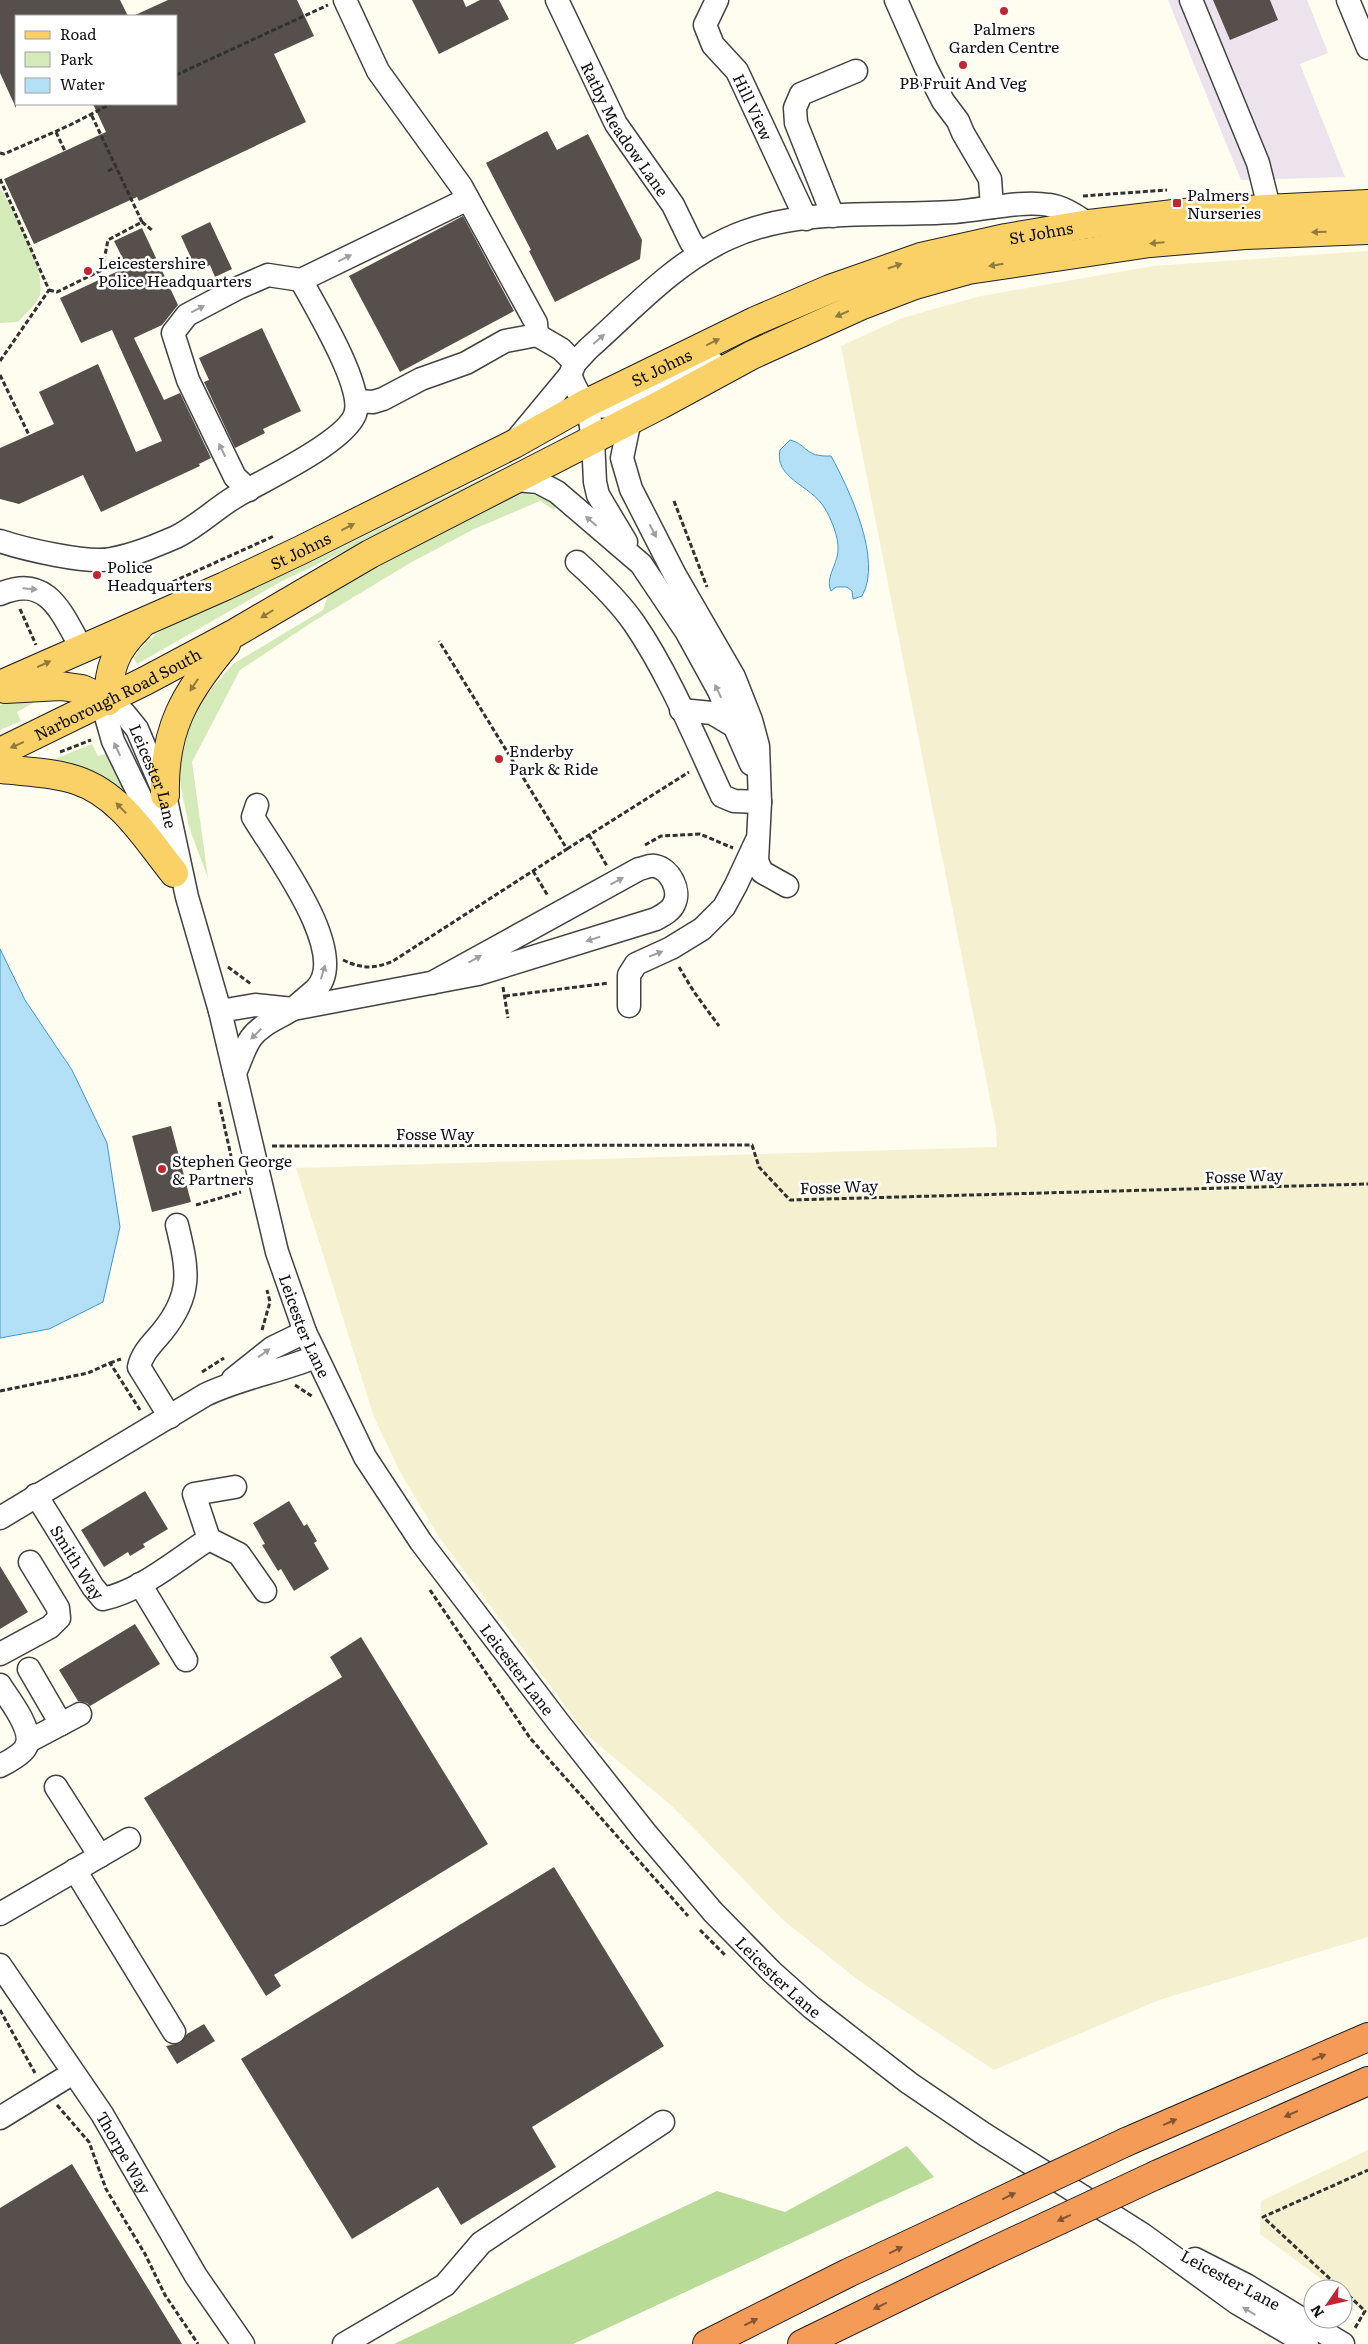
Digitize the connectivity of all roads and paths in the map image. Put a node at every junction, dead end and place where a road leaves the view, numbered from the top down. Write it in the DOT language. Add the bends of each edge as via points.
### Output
graph roads {
  1 [pos="557,0"];
  2 [pos="717,0"];
  3 [pos="896,0"];
  4 [pos="1191,0"];
  5 [pos="1348,0"];
  6 [pos="337,2"];
  7 [pos="1368,48"];
  8 [pos="856,71"];
  9 [pos="178,74"];
  10 [pos="109,105"];
  11 [pos="91,114"];
  12 [pos="56,132"];
  13 [pos="65,151"];
  14 [pos="0,153"];
  15 [pos="116,167"];
  16 [pos="108,171"];
  17 [pos="0,179"];
  18 [pos="468,199"];
  19 [pos="1368,204"];
  20 [pos="992,206"];
  21 [pos="1269,208"];
  22 [pos="833,216"];
  23 [pos="806,219"];
  24 [pos="142,222"];
  25 [pos="1089,224"];
  26 [pos="1368,230"];
  27 [pos="153,231"];
  28 [pos="700,253"];
  29 [pos="301,280"];
  30 [pos="49,290"];
  31 [pos="537,335"];
  32 [pos="752,354"];
  33 [pos="0,361"];
  34 [pos="573,369"];
  35 [pos="0,375"];
  36 [pos="357,401"];
  37 [pos="587,403"];
  38 [pos="630,420"];
  39 [pos="28,435"];
  40 [pos="593,439"];
  41 [pos="514,444"];
  42 [pos="622,458"];
  43 [pos="516,480"];
  44 [pos="248,490"];
  45 [pos="282,532"];
  46 [pos="0,541"];
  47 [pos="577,562"];
  48 [pos="641,564"];
  49 [pos="150,592"];
  50 [pos="0,594"];
  51 [pos="145,621"];
  52 [pos="235,633"];
  53 [pos="76,639"];
  54 [pos="439,641"];
  55 [pos="29,649"];
  56 [pos="0,685"];
  57 [pos="0,690"];
  58 [pos="108,701"];
  59 [pos="681,710"];
  60 [pos="734,726"];
  61 [pos="0,752"];
  62 [pos="705,762"];
  63 [pos="0,769"];
  64 [pos="760,793"];
  65 [pos="165,795"];
  66 [pos="257,805"];
  67 [pos="589,835"];
  68 [pos="756,841"];
  69 [pos="567,849"];
  70 [pos="608,866"];
  71 [pos="174,873"];
  72 [pos="787,886"];
  73 [pos="187,897"];
  74 [pos="324,957"];
  75 [pos="227,965"];
  76 [pos="432,982"];
  77 [pos="257,988"];
  78 [pos="629,1006"];
  79 [pos="293,1009"];
  80 [pos="220,1012"];
  81 [pos="235,1073"];
  82 [pos="218,1098"];
  83 [pos="251,1146"];
  84 [pos="234,1164"];
  85 [pos="238,1182"];
  86 [pos="1368,1184"];
  87 [pos="241,1192"];
  88 [pos="243,1201"];
  89 [pos="196,1204"];
  90 [pos="177,1225"];
  91 [pos="265,1284"];
  92 [pos="305,1332"];
  93 [pos="272,1348"];
  94 [pos="315,1357"];
  95 [pos="270,1372"];
  96 [pos="229,1383"];
  97 [pos="0,1391"];
  98 [pos="317,1405"];
  99 [pos="141,1413"];
  100 [pos="170,1417"];
  101 [pos="235,1487"];
  102 [pos="36,1495"];
  103 [pos="0,1518"];
  104 [pos="209,1539"];
  105 [pos="30,1562"];
  106 [pos="140,1584"];
  107 [pos="426,1584"];
  108 [pos="265,1591"];
  109 [pos="0,1654"];
  110 [pos="186,1660"];
  111 [pos="29,1669"];
  112 [pos="2,1693"];
  113 [pos="29,1742"];
  114 [pos="0,1766"];
  115 [pos="56,1787"];
  116 [pos="128,1839"];
  117 [pos="100,1856"];
  118 [pos="75,1870"];
  119 [pos="0,1914"];
  120 [pos="690,1919"];
  121 [pos="696,1926"];
  122 [pos="731,1960"];
  123 [pos="0,1965"];
  124 [pos="174,2032"];
  125 [pos="1368,2037"];
  126 [pos="73,2073"];
  127 [pos="1368,2081"];
  128 [pos="0,2118"];
  129 [pos="664,2122"];
  130 [pos="89,2142"];
  131 [pos="1368,2170"];
  132 [pos="1142,2234"];
  133 [pos="1330,2279"];
  134 [pos="1353,2300"];
  135 [pos="1353,2325"];
  136 [pos="1350,2329"];
  137 [pos="1276,2335"];
  138 [pos="1340,2341"];
  139 [pos="198,2344"];
  140 [pos="243,2344"];
  141 [pos="344,2344"];
  142 [pos="708,2344"];
  143 [pos="802,2344"];
  144 [pos="1307,2344"];
  1 -- 28 [label="street, Ratby Meadow Lane" via="616,124 673,205"];
  2 -- 23 [label="street, Hill View" via="705,24 713,45 737,71"];
  3 -- 20 [label="street" via="943,101 958,121 990,179"];
  4 -- 21 [label="street" via="1258,163"];
  5 -- 7 [label="street"];
  6 -- 9 [label="path"];
  6 -- 18 [label="street" via="378,71 450,156"];
  8 -- 22 [label="street" via="801,94 795,108 796,123"];
  10 -- 11 [label="path"];
  11 -- 12 [label="path"];
  11 -- 15 [label="path"];
  12 -- 13 [label="path"];
  12 -- 14 [label="path"];
  15 -- 16 [label="path"];
  15 -- 24 [label="path"];
  17 -- 30 [label="path"];
  29 -- 18 [label="street, one-way"];
  18 -- 31 [label="street" via="536,322"];
  19 -- 21 [label="main road, St Johns"];
  20 -- 22 [label="street" via="956,212"];
  20 -- 25 [label="street" via="1047,204 1064,208"];
  21 -- 25 [label="main road, St Johns"];
  22 -- 23 [label="street"];
  23 -- 28 [label="street" via="755,228"];
  24 -- 27 [label="path"];
  24 -- 30 [label="path" via="108,240 102,270 57,292"];
  37 -- 25 [label="main road, St Johns, one-way" via="755,321 839,286 921,257"];
  26 -- 32 [label="main road, St Johns, one-way" via="1245,234 1150,243 968,270 906,288"];
  34 -- 28 [label="street, one-way" via="588,349"];
  29 -- 36 [label="street" via="352,382"];
  44 -- 29 [label="street, one-way" via="235,477 188,380 173,334 186,315 268,275"];
  30 -- 33 [label="path"];
  31 -- 34 [label="street" via="561,349"];
  31 -- 36 [label="street" via="505,341 466,363 421,379 382,400"];
  32 -- 37 [label="street" via="711,363 622,406 602,407"];
  32 -- 38 [label="main road, St Johns"];
  34 -- 37 [label="street" via="577,390"];
  34 -- 41 [label="street"];
  35 -- 39 [label="path"];
  36 -- 44 [label="street" via="356,413 349,426 331,442"];
  37 -- 40 [label="street"];
  37 -- 41 [label="main road, St Johns"];
  38 -- 40 [label="main road, St Johns"];
  38 -- 42 [label="street"];
  40 -- 41 [label="main road" via="559,436"];
  40 -- 42 [label="street"];
  40 -- 43 [label="main road, St Johns"];
  40 -- 48 [label="street" via="598,495"];
  51 -- 41 [label="main road, St Johns, one-way" via="301,550"];
  42 -- 64 [label="street, one-way" via="631,488 675,575 734,677 758,746"];
  48 -- 43 [label="street, one-way" via="557,492 538,482"];
  43 -- 52 [label="main road, St Johns, one-way" via="354,563"];
  44 -- 46 [label="street" via="178,536 109,560 60,556"];
  45 -- 49 [label="path"];
  47 -- 59 [label="street" via="605,588 634,624"];
  60 -- 48 [label="street, one-way" via="686,631"];
  50 -- 53 [label="street, one-way" via="19,588 38,589 56,604"];
  51 -- 53 [label="main road, St Johns"];
  51 -- 58 [label="main road" via="126,640 113,660 108,679"];
  52 -- 58 [label="main road, Narborough Road South"];
  52 -- 65 [label="main road, one-way" via="207,667 179,712 164,768"];
  53 -- 55 [label="path"];
  56 -- 53 [label="main road, St Johns, one-way"];
  53 -- 58 [label="main road"];
  54 -- 69 [label="path"];
  57 -- 58 [label="main road" via="61,686 82,689"];
  58 -- 61 [label="main road, Narborough Road South, one-way"];
  58 -- 65 [label="street, Leicester Lane" via="137,729"];
  71 -- 58 [label="street, Leicester Lane, one-way" via="113,741 107,720"];
  59 -- 60 [label="street" via="712,713"];
  59 -- 62 [label="street"];
  60 -- 64 [label="street"];
  62 -- 64 [label="street" via="722,796 734,802"];
  62 -- 67 [label="path"];
  71 -- 63 [label="main road, one-way" via="126,812 106,794 74,779"];
  64 -- 68 [label="street"];
  65 -- 73 [label="street, Leicester Lane"];
  66 -- 74 [label="street" via="253,817 297,886 320,932"];
  67 -- 69 [label="path"];
  67 -- 70 [label="path"];
  68 -- 72 [label="street" via="757,861 762,872"];
  78 -- 68 [label="street, one-way" via="629,976 636,964 672,948 707,924 724,907"];
  69 -- 74 [label="path" via="393,961 375,968 353,965 333,955"];
  71 -- 73 [label="street, Leicester Lane"];
  73 -- 80 [label="street, Leicester Lane"];
  79 -- 74 [label="street, one-way" via="317,988 326,967"];
  75 -- 77 [label="path" via="245,982"];
  76 -- 76 [label="street, one-way" via="639,869 653,866 665,870 675,887 677,897 674,906 650,922 478,974"];
  76 -- 79 [label="street"];
  79 -- 80 [label="street" via="255,1005"];
  79 -- 81 [label="street, one-way" via="274,1018 251,1038"];
  80 -- 81 [label="street, Leicester Lane"];
  81 -- 83 [label="street, Leicester Lane"];
  82 -- 84 [label="path"];
  83 -- 86 [label="path, Fosse Way" via="752,1145 758,1168 790,1200"];
  83 -- 92 [label="street, Leicester Lane" via="277,1252"];
  85 -- 87 [label="path"];
  87 -- 88 [label="path"];
  87 -- 89 [label="path"];
  90 -- 100 [label="street" via="188,1279 185,1293 168,1324 141,1356 139,1367"];
  91 -- 93 [label="path" via="270,1302 261,1332"];
  92 -- 93 [label="street"];
  92 -- 94 [label="street, Leicester Lane"];
  96 -- 93 [label="street, one-way"];
  94 -- 95 [label="street"];
  94 -- 132 [label="street, Leicester Lane" via="365,1457 421,1542 570,1738 718,1918 805,2001 908,2082"];
  95 -- 96 [label="street"];
  95 -- 98 [label="path" via="276,1382 294,1384 313,1397"];
  96 -- 100 [label="street"];
  97 -- 99 [label="path" via="88,1373 110,1363"];
  100 -- 102 [label="street"];
  101 -- 104 [label="street" via="194,1494"];
  102 -- 103 [label="street"];
  102 -- 106 [label="street, Smith Way" via="103,1599 118,1596"];
  104 -- 106 [label="street, Smith Way"];
  104 -- 108 [label="street" via="239,1554"];
  105 -- 109 [label="street" via="58,1608 58,1618 50,1627"];
  106 -- 110 [label="street"];
  107 -- 120 [label="path" via="530,1738"];
  111 -- 113 [label="street" via="70,1719"];
  112 -- 113 [label="street" via="25,1725"];
  113 -- 114 [label="street" via="24,1750"];
  115 -- 117 [label="street"];
  116 -- 117 [label="street"];
  117 -- 118 [label="street"];
  118 -- 119 [label="street"];
  118 -- 124 [label="street"];
  121 -- 122 [label="path"];
  123 -- 126 [label="street, Thorpe Way"];
  142 -- 125 [label="highway, one-way, bridge" via="856,2269 1126,2142"];
  126 -- 128 [label="street"];
  126 -- 140 [label="street, Thorpe Way" via="102,2114 196,2276"];
  127 -- 143 [label="highway, one-way, bridge" via="1156,2175"];
  129 -- 141 [label="street" via="481,2243 445,2285"];
  130 -- 139 [label="path" via="106,2189 165,2295"];
  131 -- 133 [label="path" via="1263,2217"];
  137 -- 132 [label="street, Leicester Lane, one-way"];
  132 -- 138 [label="street, Leicester Lane" via="1246,2285"];
  134 -- 135 [label="path" via="1365,2311"];
  136 -- 138 [label="path"];
  137 -- 144 [label="street, Leicester Lane"];
}
